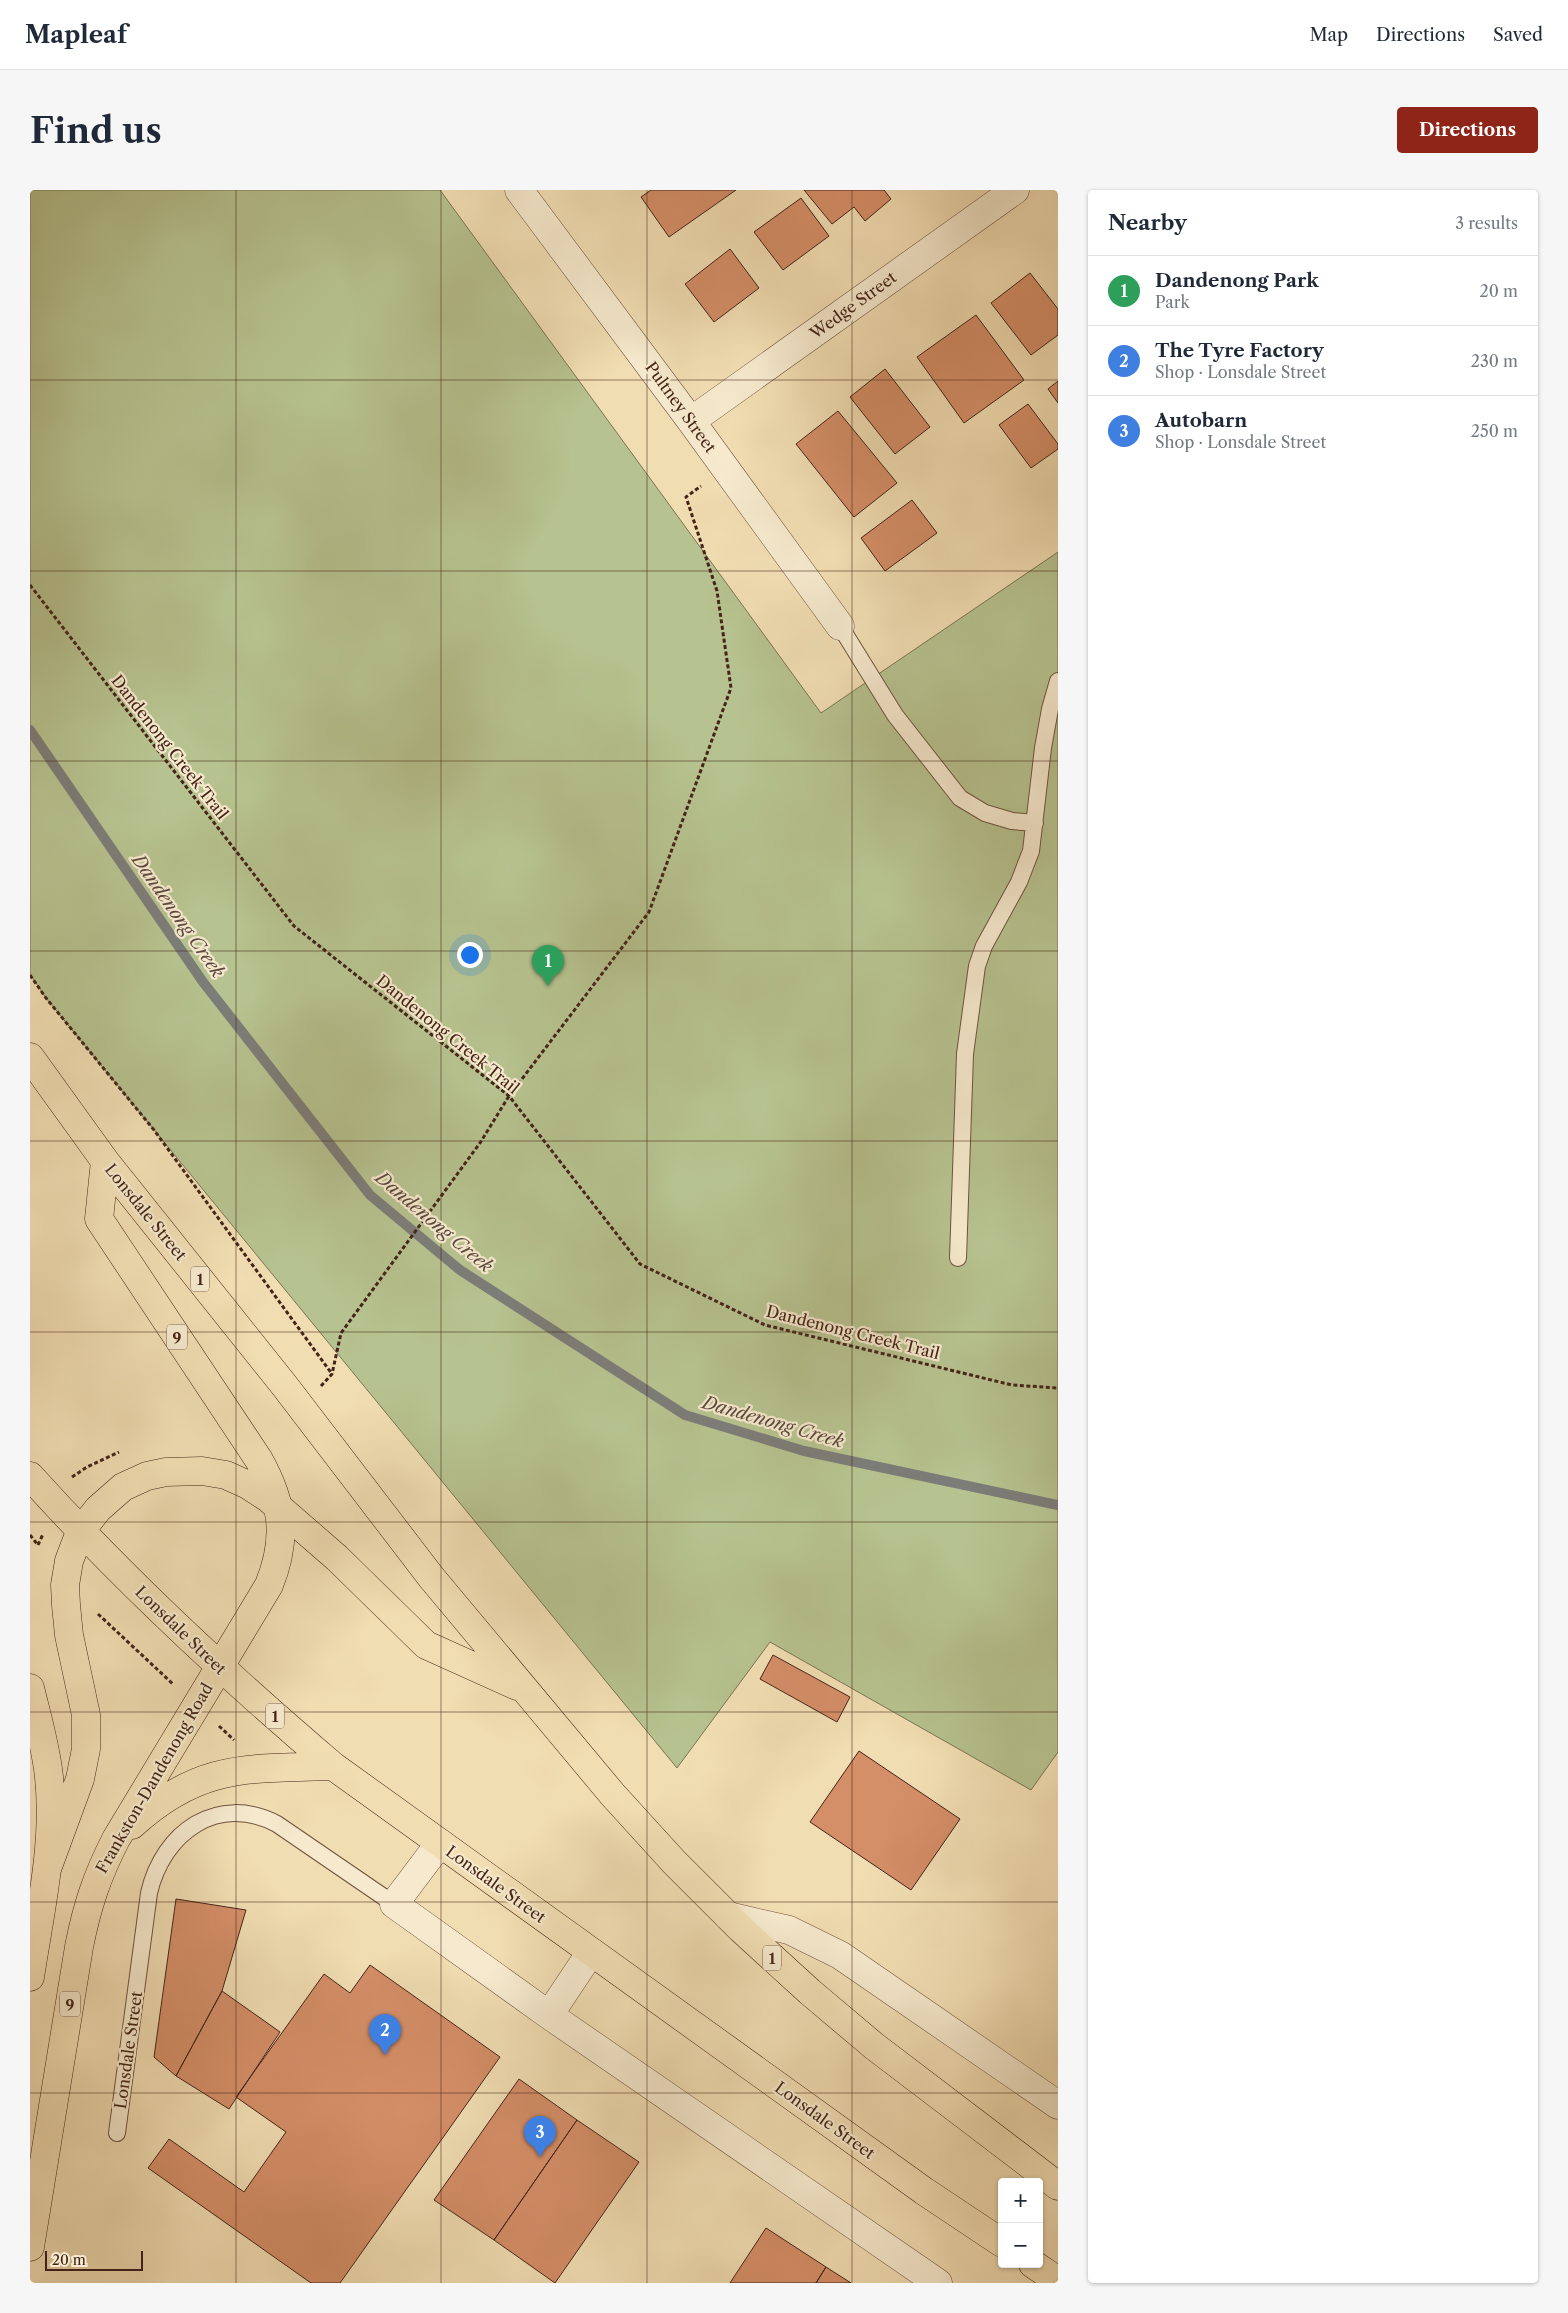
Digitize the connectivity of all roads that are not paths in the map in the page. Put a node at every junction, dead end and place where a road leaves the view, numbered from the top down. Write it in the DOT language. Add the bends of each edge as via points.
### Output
graph roads {
  1 [pos="519,190"];
  2 [pos="1015,190"];
  3 [pos="692,421"];
  4 [pos="840,626"];
  5 [pos="1058,681"];
  6 [pos="1035,823"];
  7 [pos="30,1057"];
  8 [pos="105,1161"];
  9 [pos="958,1258"];
  10 [pos="30,1476"];
  11 [pos="279,1508"];
  12 [pos="80,1532"];
  13 [pos="218,1665"];
  14 [pos="30,1688"];
  15 [pos="524,1689"];
  16 [pos="333,1766"];
  17 [pos="116,1839"];
  18 [pos="440,1843"];
  19 [pos="47,1870"];
  20 [pos="394,1904"];
  21 [pos="728,1916"];
  22 [pos="591,1952"];
  23 [pos="30,1977"];
  24 [pos="549,2015"];
  25 [pos="1058,2105"];
  26 [pos="117,2134"];
  27 [pos="1058,2186"];
  28 [pos="998,2240"];
  29 [pos="30,2247"];
  30 [pos="1039,2268"];
  31 [pos="1058,2281"];
  32 [pos="938,2283"];
  1 -- 3 [label="street, Pultney Street"];
  2 -- 3 [label="street, Wedge Street"];
  3 -- 4 [label="street, Pultney Street"];
  4 -- 6 [label="lane" via="895,714 960,798 985,813 1012,821"];
  5 -- 6 [label="lane" via="1043,748"];
  6 -- 9 [label="lane" via="1031,851 1019,882 976,966 966,1054"];
  7 -- 8 [label="highway, Lonsdale Street / 1"];
  8 -- 11 [label="highway, 9" via="99,1219 259,1460"];
  8 -- 15 [label="highway, Lonsdale Street / 1" via="284,1384 431,1577"];
  10 -- 12 [label="highway, Lonsdale Street / 1"];
  11 -- 12 [label="highway" via="248,1484 226,1475 202,1470 166,1472 123,1487 98,1509"];
  11 -- 13 [label="highway, 9" via="281,1542 273,1574 258,1604"];
  11 -- 15 [label="highway" via="363,1581 426,1645"];
  12 -- 13 [label="highway, Lonsdale Street / 1"];
  12 -- 19 [label="highway" via="66,1578 67,1623 86,1715 86,1748 80,1779"];
  13 -- 16 [label="highway, Lonsdale Street / 1"];
  13 -- 17 [label="highway, Frankston-Dandenong Road / 9"];
  14 -- 19 [label="highway" via="49,1778"];
  15 -- 21 [label="highway, Lonsdale Street / 1" via="613,1795"];
  16 -- 17 [label="highway" via="225,1772 179,1790 159,1802"];
  16 -- 18 [label="highway, Lonsdale Street / 1"];
  17 -- 29 [label="highway, Frankston-Dandenong Road / 9" via="87,1907"];
  18 -- 20 [label="street"];
  18 -- 22 [label="highway, Lonsdale Street / 1"];
  19 -- 23 [label="highway"];
  20 -- 24 [label="street, Lonsdale Street"];
  20 -- 26 [label="lane, Lonsdale Street" via="263,1817 223,1812 179,1837 156,1866 148,1893"];
  21 -- 25 [label="street" via="789,1930 840,1955"];
  21 -- 27 [label="highway, Lonsdale Street / 1" via="874,2046"];
  22 -- 24 [label="street"];
  22 -- 28 [label="highway, Lonsdale Street / 1"];
  24 -- 32 [label="street, Lonsdale Street"];
  30 -- 31 [label="highway"];
}
